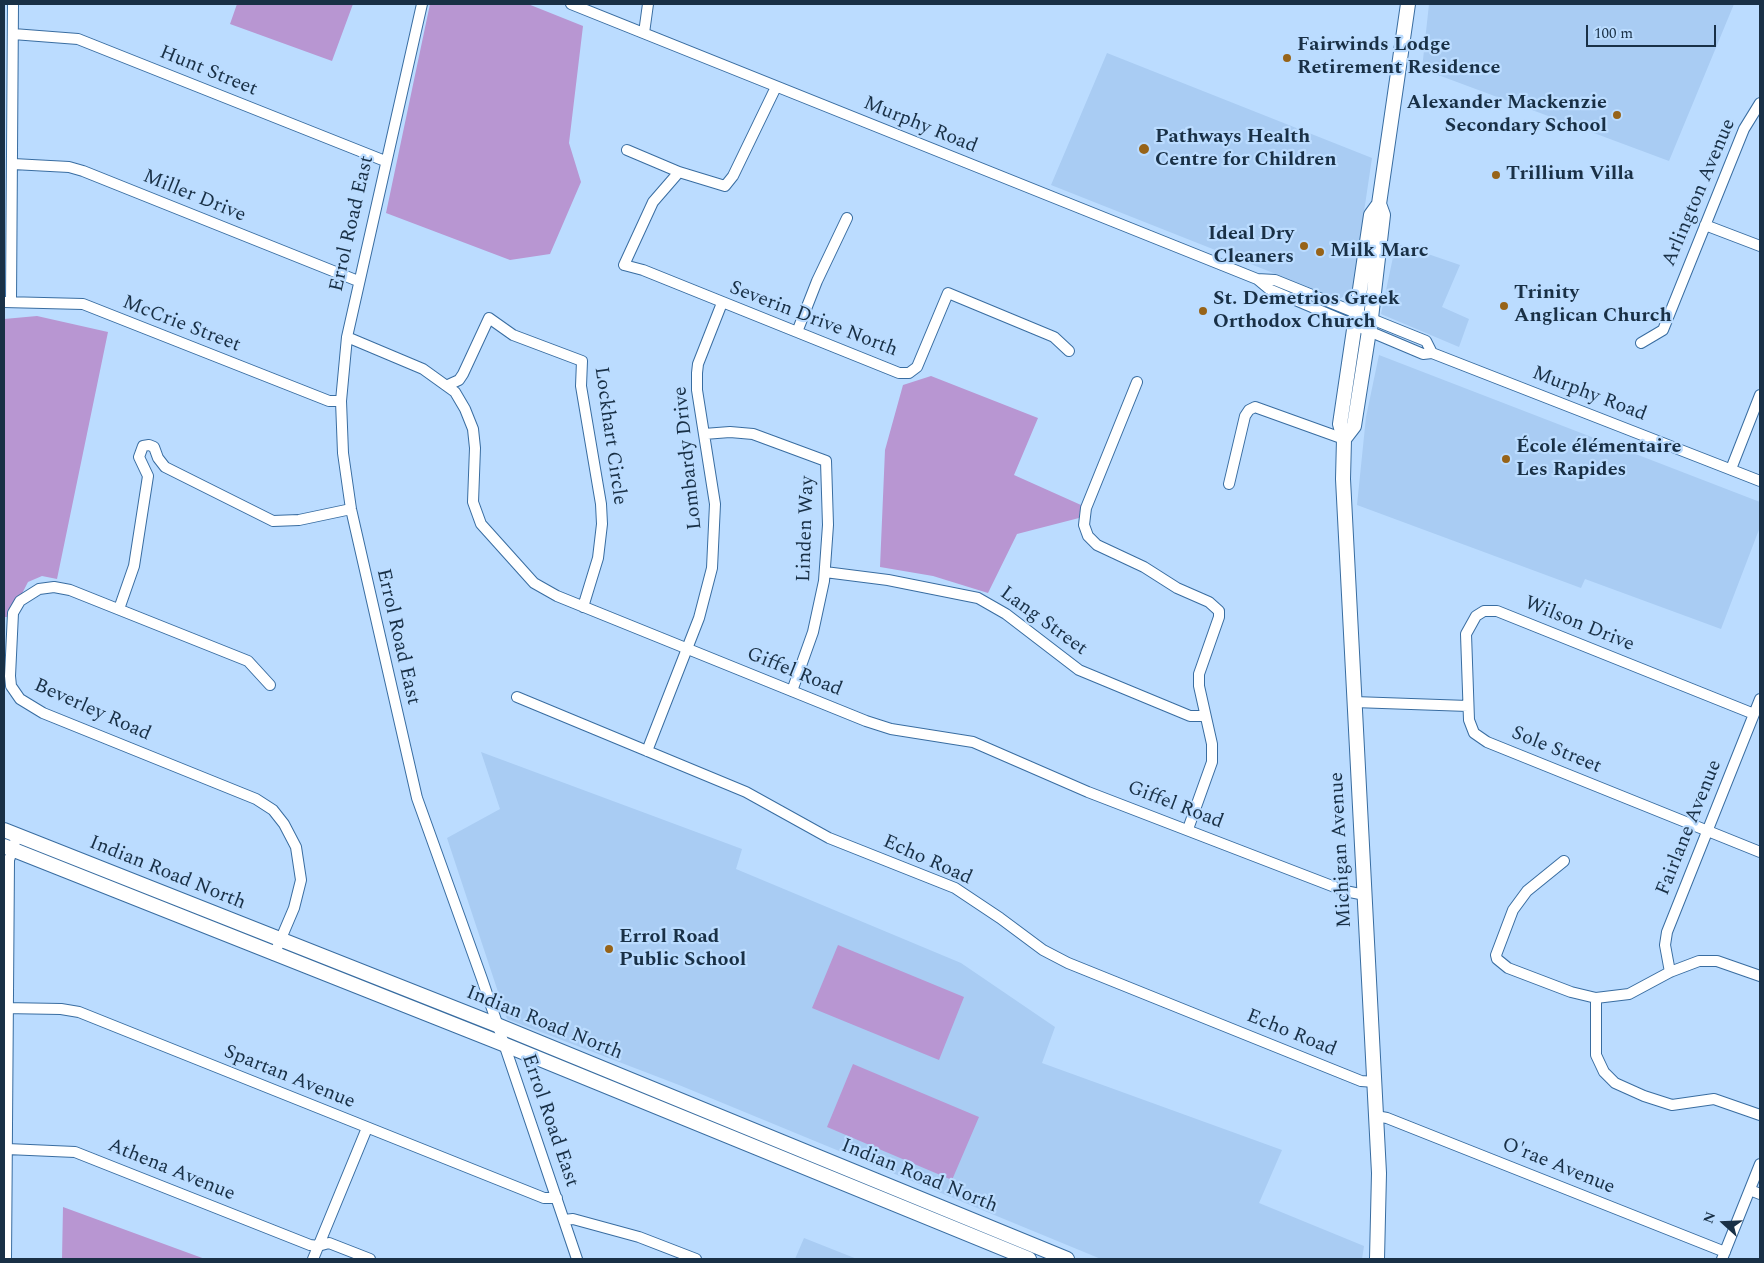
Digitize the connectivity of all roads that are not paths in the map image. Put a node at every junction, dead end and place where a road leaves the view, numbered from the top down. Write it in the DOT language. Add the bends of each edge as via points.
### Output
graph roads {
  1 [pos="13,4"];
  2 [pos="422,4"];
  3 [pos="571,4"];
  4 [pos="648,4"];
  5 [pos="1408,4"];
  6 [pos="644,33"];
  7 [pos="13,34"];
  8 [pos="776,87"];
  9 [pos="1760,103"];
  10 [pos="627,150"];
  11 [pos="385,161"];
  12 [pos="13,164"];
  13 [pos="679,172"];
  14 [pos="1379,204"];
  15 [pos="847,218"];
  16 [pos="1705,225"];
  17 [pos="1760,246"];
  18 [pos="358,281"];
  19 [pos="7,302"];
  20 [pos="722,303"];
  21 [pos="1355,319"];
  22 [pos="1369,325"];
  23 [pos="797,332"];
  24 [pos="347,337"];
  25 [pos="1642,343"];
  26 [pos="1069,351"];
  27 [pos="1137,382"];
  28 [pos="448,385"];
  29 [pos="1760,395"];
  30 [pos="342,401"];
  31 [pos="704,434"];
  32 [pos="1344,439"];
  33 [pos="1731,469"];
  34 [pos="1760,480"];
  35 [pos="1229,484"];
  36 [pos="351,509"];
  37 [pos="825,572"];
  38 [pos="583,607"];
  39 [pos="120,609"];
  40 [pos="687,648"];
  41 [pos="270,685"];
  42 [pos="792,691"];
  43 [pos="517,697"];
  44 [pos="1760,699"];
  45 [pos="1354,702"];
  46 [pos="1468,706"];
  47 [pos="1754,714"];
  48 [pos="1205,716"];
  49 [pos="647,751"];
  50 [pos="1188,829"];
  51 [pos="1708,832"];
  52 [pos="10,833"];
  53 [pos="8,848"];
  54 [pos="1760,852"];
  55 [pos="1564,861"];
  56 [pos="1364,895"];
  57 [pos="280,941"];
  58 [pos="274,955"];
  59 [pos="1670,972"];
  60 [pos="1760,976"];
  61 [pos="1596,998"];
  62 [pos="6,1008"];
  63 [pos="497,1026"];
  64 [pos="503,1044"];
  65 [pos="1375,1082"];
  66 [pos="1760,1115"];
  67 [pos="1376,1116"];
  68 [pos="367,1128"];
  69 [pos="7,1149"];
  70 [pos="1760,1164"];
  71 [pos="1750,1190"];
  72 [pos="1760,1194"];
  73 [pos="557,1198"];
  74 [pos="564,1220"];
  75 [pos="318,1246"];
  76 [pos="1724,1256"];
  77 [pos="6,1259"];
  78 [pos="313,1259"];
  79 [pos="370,1259"];
  80 [pos="577,1259"];
  81 [pos="696,1259"];
  82 [pos="1029,1259"];
  83 [pos="1067,1259"];
  84 [pos="1377,1259"];
  1 -- 7 [label="street"];
  2 -- 11 [label="street, Errol Road East"];
  3 -- 6 [label="street, Murphy Road"];
  4 -- 6 [label="street"];
  5 -- 14 [label="main road, Michigan Avenue"];
  6 -- 8 [label="street, Murphy Road"];
  7 -- 11 [label="street, Hunt Street" via="78,39"];
  7 -- 12 [label="street"];
  8 -- 13 [label="street" via="733,176 725,186"];
  8 -- 21 [label="street, Murphy Road" via="1257,280 1269,290"];
  9 -- 16 [label="street, Arlington Avenue" via="1744,128"];
  10 -- 13 [label="street"];
  11 -- 18 [label="street, Errol Road East"];
  12 -- 18 [label="street, Miller Drive" via="69,167 84,171"];
  12 -- 19 [label="street"];
  13 -- 20 [label="street, Severin Drive North" via="653,202 624,265"];
  14 -- 21 [label="main road, Michigan Avenue" via="1372,215"];
  14 -- 22 [label="main road, Michigan Avenue" via="1383,215"];
  15 -- 23 [label="street"];
  16 -- 17 [label="street"];
  16 -- 25 [label="street, Arlington Avenue" via="1663,330"];
  18 -- 24 [label="street, Errol Road East"];
  19 -- 30 [label="street, McCrie Street" via="83,304 329,401"];
  20 -- 23 [label="street, Severin Drive North"];
  20 -- 31 [label="street, Lombardy Drive" via="698,364 697,390"];
  21 -- 22 [label="street, Murphy Road"];
  21 -- 32 [label="main road, Michigan Avenue" via="1340,424"];
  22 -- 32 [label="main road, Michigan Avenue" via="1354,426"];
  22 -- 33 [label="street, Murphy Road" via="1426,341 1432,353"];
  23 -- 26 [label="street, Severin Drive North" via="892,370 909,373 919,363 948,293 1054,337"];
  24 -- 28 [label="street, Giffel Road" via="423,369"];
  24 -- 30 [label="street, Errol Road East"];
  27 -- 48 [label="street" via="1086,508 1084,525 1088,536 1097,545 1209,602 1219,611 1199,674"];
  28 -- 38 [label="street, Giffel Road" via="465,408 473,429 473,502 481,524 534,583"];
  28 -- 38 [label="street, Lockhart Circle" via="460,380 489,318 513,335 582,361 581,386 602,524 598,558"];
  29 -- 33 [label="street"];
  30 -- 36 [label="street, Errol Road East" via="343,453"];
  31 -- 37 [label="street, Linden Way" via="759,435 826,461 828,519"];
  31 -- 40 [label="street, Lombardy Drive" via="715,504 715,541 709,585"];
  32 -- 35 [label="street" via="1255,408 1245,416"];
  32 -- 45 [label="main road, Michigan Avenue" via="1343,479"];
  33 -- 34 [label="street, Murphy Road"];
  36 -- 39 [label="street" via="293,521 273,521 165,467 154,447 143,446 139,457 148,476 134,566"];
  36 -- 63 [label="street, Errol Road East" via="417,798"];
  37 -- 42 [label="street, Linden Way" via="813,632"];
  37 -- 48 [label="street, Lang Street" via="888,580 978,598 1006,614 1079,670 1190,716"];
  38 -- 40 [label="street, Giffel Road"];
  39 -- 41 [label="street, Beverley Road" via="248,661"];
  39 -- 57 [label="street, Beverley Road" via="54,587 39,589 26,596 16,607 11,621 10,676 15,694 43,713 247,795 273,810 293,838 301,872 298,896"];
  40 -- 42 [label="street, Giffel Road"];
  40 -- 49 [label="street, Lombardy Drive"];
  42 -- 50 [label="street, Giffel Road" via="891,729 973,742 1088,792"];
  43 -- 49 [label="street, Echo Road"];
  44 -- 47 [label="street, Fairlane Avenue"];
  45 -- 46 [label="street"];
  45 -- 56 [label="main road, Michigan Avenue"];
  46 -- 47 [label="street, Wilson Drive" via="1466,634 1476,616 1484,611 1496,612"];
  46 -- 51 [label="street, Sole Street" via="1470,728 1487,742"];
  47 -- 51 [label="street, Fairlane Avenue"];
  48 -- 50 [label="street" via="1212,744 1212,762"];
  49 -- 65 [label="street, Echo Road" via="746,792 829,838 955,888 1043,950 1068,963 1361,1081"];
  50 -- 56 [label="street, Giffel Road" via="1345,891"];
  51 -- 54 [label="street, Sole Street"];
  51 -- 59 [label="street, Fairlane Avenue" via="1667,932 1665,945"];
  52 -- 53 [label="street"];
  52 -- 57 [label="main road, Indian Road North"];
  53 -- 58 [label="main road, Indian Road North"];
  53 -- 62 [label="street"];
  55 -- 61 [label="street" via="1526,891 1517,904 1497,950 1497,960 1551,985"];
  56 -- 65 [label="main road, Michigan Avenue"];
  57 -- 58 [label="street, Beverley Road"];
  57 -- 63 [label="main road, Indian Road North"];
  58 -- 64 [label="main road, Indian Road North"];
  59 -- 60 [label="street" via="1699,961 1717,961"];
  59 -- 61 [label="street" via="1629,994"];
  61 -- 66 [label="street" via="1596,1056 1604,1072 1615,1083 1672,1105 1722,1100"];
  62 -- 68 [label="street, Spartan Avenue" via="79,1012"];
  62 -- 69 [label="street"];
  63 -- 64 [label="street, Errol Road East"];
  63 -- 83 [label="main road, Indian Road North"];
  64 -- 73 [label="street, Errol Road East"];
  64 -- 82 [label="main road, Indian Road North"];
  65 -- 67 [label="main road, Michigan Avenue"];
  67 -- 76 [label="street, O'rae Avenue"];
  67 -- 84 [label="main road, Michigan Avenue" via="1379,1173"];
  68 -- 73 [label="street, Spartan Avenue" via="544,1198"];
  68 -- 75 [label="street"];
  69 -- 75 [label="street, Athena Avenue" via="75,1152"];
  69 -- 77 [label="street"];
  70 -- 71 [label="street"];
  71 -- 72 [label="street"];
  71 -- 76 [label="street"];
  73 -- 74 [label="street, Errol Road East"];
  74 -- 80 [label="street, Errol Road East"];
  74 -- 81 [label="street" via="573,1219 639,1237"];
  75 -- 78 [label="street"];
  75 -- 79 [label="street, Athena Avenue" via="329,1243"];
}
